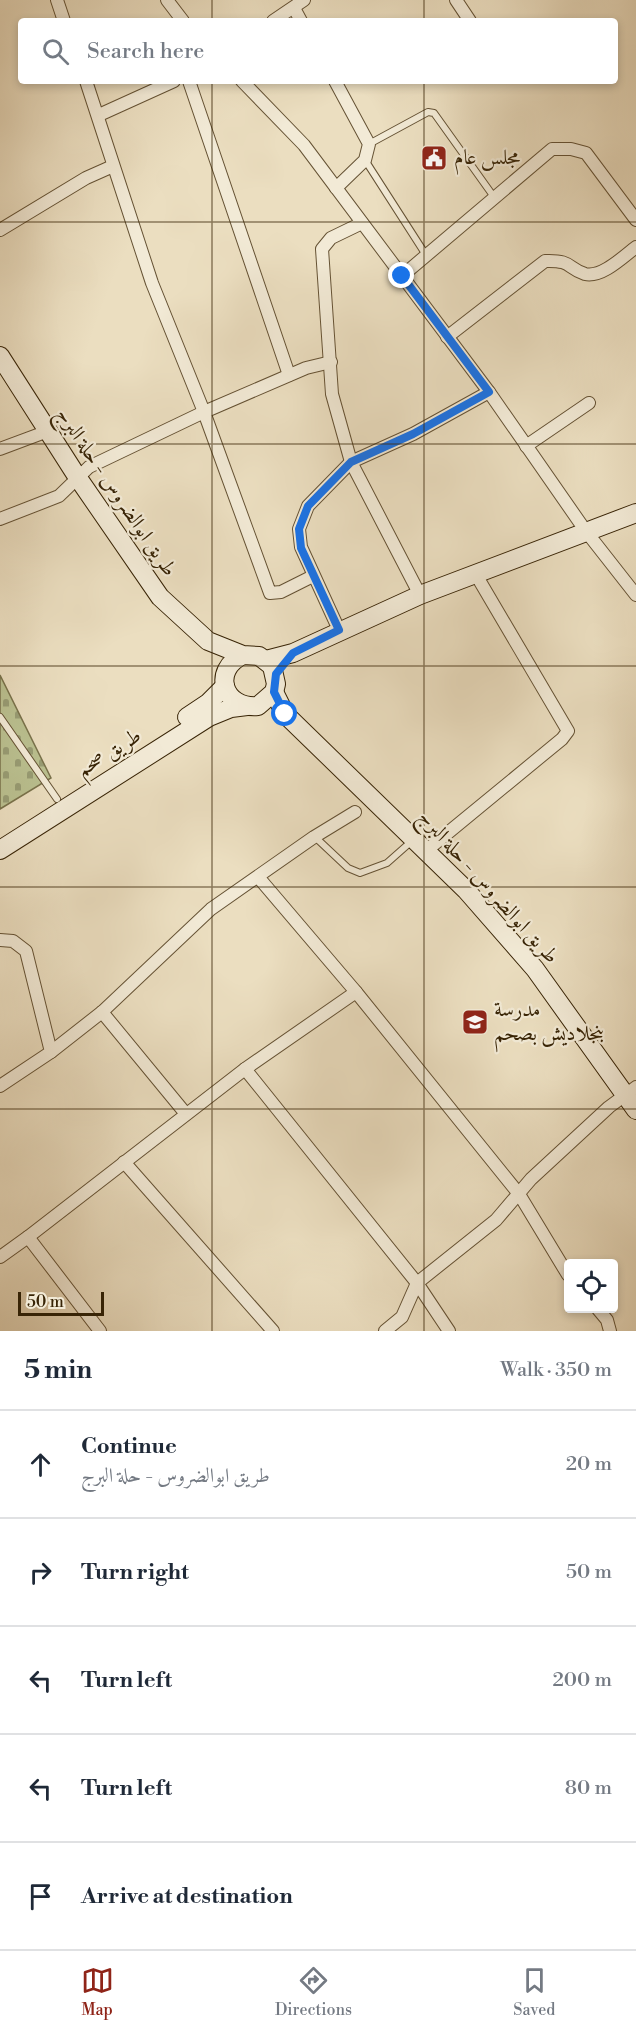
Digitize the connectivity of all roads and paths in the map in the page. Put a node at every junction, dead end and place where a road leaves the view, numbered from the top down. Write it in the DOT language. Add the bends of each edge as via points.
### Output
graph roads {
  1 [pos="57,0"];
  2 [pos="167,0"];
  3 [pos="456,0"];
  4 [pos="299,4"];
  5 [pos="63,18"];
  6 [pos="181,18"];
  7 [pos="278,18"];
  8 [pos="468,18"];
  9 [pos="87,84"];
  10 [pos="167,84"];
  11 [pos="190,84"];
  12 [pos="245,84"];
  13 [pos="337,84"];
  14 [pos="99,115"];
  15 [pos="369,144"];
  16 [pos="366,160"];
  17 [pos="113,166"];
  18 [pos="336,188"];
  19 [pos="495,198"];
  20 [pos="636,220"];
  21 [pos="362,223"];
  22 [pos="0,230"];
  23 [pos="636,247"];
  24 [pos="426,255"];
  25 [pos="402,276"];
  26 [pos="447,336"];
  27 [pos="0,356"];
  28 [pos="331,362"];
  29 [pos="289,375"];
  30 [pos="489,392"];
  31 [pos="589,403"];
  32 [pos="204,412"];
  33 [pos="48,431"];
  34 [pos="526,446"];
  35 [pos="0,449"];
  36 [pos="351,462"];
  37 [pos="78,478"];
  38 [pos="636,513"];
  39 [pos="0,519"];
  40 [pos="585,530"];
  41 [pos="475,573"];
  42 [pos="313,576"];
  43 [pos="420,595"];
  44 [pos="636,595"];
  45 [pos="339,630"];
  46 [pos="208,641"];
  47 [pos="243,656"];
  48 [pos="272,676"];
  49 [pos="225,679"];
  50 [pos="253,706"];
  51 [pos="285,714"];
  52 [pos="0,717"];
  53 [pos="57,800"];
  54 [pos="355,812"];
  55 [pos="0,836"];
  56 [pos="314,837"];
  57 [pos="421,844"];
  58 [pos="0,850"];
  59 [pos="259,878"];
  60 [pos="0,939"];
  61 [pos="356,992"];
  62 [pos="102,1012"];
  63 [pos="51,1052"];
  64 [pos="245,1069"];
  65 [pos="0,1086"];
  66 [pos="630,1091"];
  67 [pos="636,1110"];
  68 [pos="186,1114"];
  69 [pos="124,1162"];
  70 [pos="519,1194"];
  71 [pos="28,1237"];
  72 [pos="0,1257"];
  73 [pos="564,1268"];
  74 [pos="417,1283"];
  75 [pos="601,1313"];
  76 [pos="100,1331"];
  77 [pos="273,1331"];
  78 [pos="385,1331"];
  79 [pos="449,1331"];
  80 [pos="610,1331"];
  1 -- 5 [label="street"];
  2 -- 6 [label="street"];
  3 -- 8 [label="street"];
  4 -- 7 [label="street"];
  9 -- 14 [label="street"];
  10 -- 14 [label="street"];
  11 -- 29 [label="street"];
  12 -- 18 [label="street" via="304,145"];
  13 -- 15 [label="street"];
  14 -- 17 [label="street"];
  15 -- 16 [label="street"];
  15 -- 19 [label="lane" via="428,112 434,113"];
  16 -- 18 [label="street"];
  16 -- 24 [label="lane"];
  17 -- 22 [label="street" via="86,177"];
  17 -- 32 [label="street" via="152,283"];
  18 -- 21 [label="street"];
  19 -- 20 [label="street" via="552,149 571,149 586,153"];
  19 -- 24 [label="street"];
  21 -- 25 [label="street"];
  21 -- 28 [label="street" via="331,238 322,249"];
  23 -- 26 [label="street" via="599,273 586,274 563,260 545,261"];
  24 -- 25 [label="street"];
  25 -- 26 [label="street"];
  26 -- 30 [label="street"];
  27 -- 33 [label="main road, طريق ابوالضروس - حلة البرج"];
  28 -- 29 [label="street"];
  28 -- 36 [label="street" via="332,394"];
  29 -- 32 [label="street"];
  30 -- 34 [label="street"];
  30 -- 36 [label="street" via="413,434"];
  31 -- 34 [label="street"];
  32 -- 37 [label="street" via="89,467"];
  32 -- 42 [label="street" via="270,593 281,592"];
  33 -- 35 [label="street"];
  33 -- 37 [label="main road, طريق ابوالضروس - حلة البرج"];
  34 -- 40 [label="street"];
  36 -- 42 [label="street" via="308,506 299,529 301,548"];
  36 -- 43 [label="street"];
  37 -- 39 [label="street" via="59,496"];
  37 -- 46 [label="main road, طريق ابوالضروس - حلة البرج" via="160,597"];
  38 -- 40 [label="main road"];
  40 -- 41 [label="main road"];
  40 -- 44 [label="street"];
  41 -- 43 [label="main road"];
  41 -- 57 [label="street" via="568,731"];
  42 -- 45 [label="street"];
  43 -- 45 [label="main road"];
  45 -- 48 [label="main road" via="293,653"];
  46 -- 47 [label="main road, طريق ابوالضروس - حلة البرج"];
  46 -- 49 [label="main road, طريق ابوالضروس - حلة البرج"];
  47 -- 48 [label="main road" via="251,654"];
  47 -- 49 [label="main road" via="236,659"];
  48 -- 50 [label="main road" via="267,701"];
  48 -- 51 [label="main road, طريق ابوالضروس - حلة البرج"];
  49 -- 50 [label="main road" via="229,696 237,703"];
  49 -- 53 [label="main road, طريق صحم" via="200,709"];
  50 -- 51 [label="main road, طريق ابوالضروس - حلة البرج"];
  50 -- 58 [label="main road, طريق صحم" via="231,708 209,717"];
  51 -- 57 [label="main road, طريق ابوالضروس - حلة البرج"];
  52 -- 53 [label="lane"];
  53 -- 55 [label="main road, طريق صحم"];
  54 -- 56 [label="street"];
  56 -- 57 [label="lane" via="348,868 360,873"];
  56 -- 59 [label="street"];
  57 -- 66 [label="main road, طريق ابوالضروس - حلة البرج" via="535,969"];
  59 -- 61 [label="street"];
  59 -- 62 [label="street" via="211,909"];
  60 -- 63 [label="street" via="13,941 26,951"];
  61 -- 64 [label="street"];
  61 -- 70 [label="street"];
  62 -- 63 [label="street"];
  62 -- 68 [label="street"];
  63 -- 65 [label="street"];
  64 -- 68 [label="street"];
  64 -- 74 [label="street"];
  66 -- 67 [label="main road, طريق ابوالضروس - حلة البرج"];
  66 -- 70 [label="street"];
  68 -- 69 [label="street"];
  69 -- 71 [label="street"];
  69 -- 77 [label="street"];
  70 -- 73 [label="street"];
  70 -- 74 [label="street" via="496,1221"];
  71 -- 72 [label="street"];
  71 -- 76 [label="street"];
  74 -- 78 [label="street" via="402,1317"];
  74 -- 79 [label="street"];
  75 -- 80 [label="street"];
}
